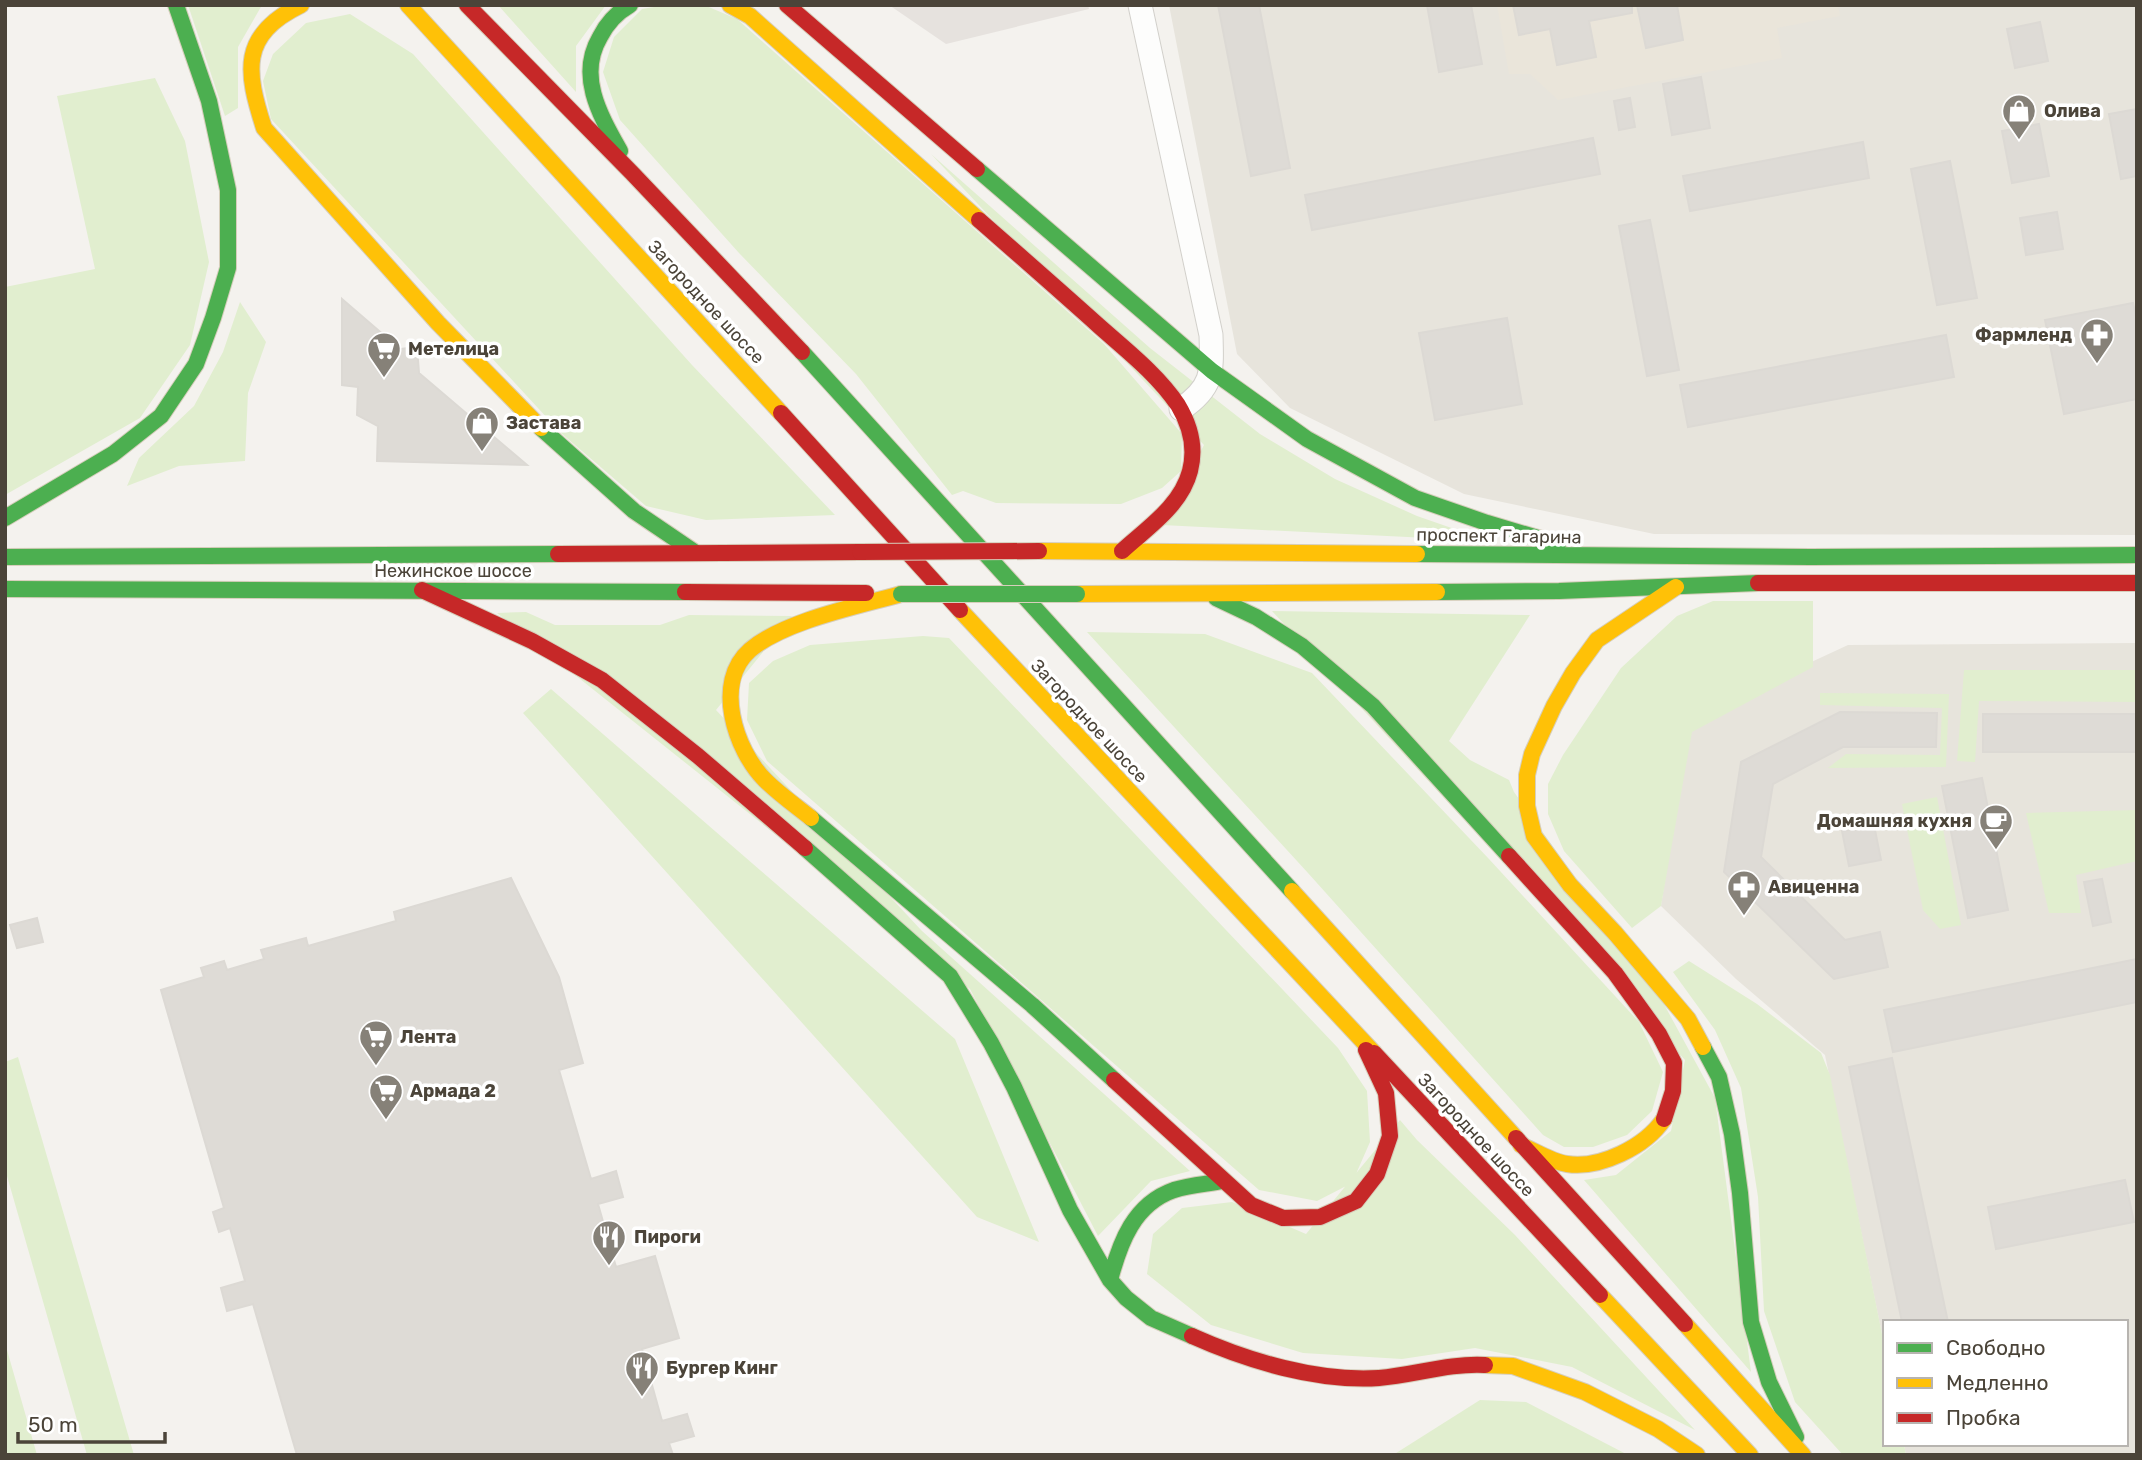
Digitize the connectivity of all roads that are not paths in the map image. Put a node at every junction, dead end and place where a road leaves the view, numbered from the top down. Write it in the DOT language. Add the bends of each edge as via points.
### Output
graph roads {
  1 [pos="176,5"];
  2 [pos="300,5"];
  3 [pos="467,5"];
  4 [pos="630,5"];
  5 [pos="730,5"];
  6 [pos="787,5"];
  7 [pos="1140,5"];
  8 [pos="401,8"];
  9 [pos="632,173"];
  10 [pos="1212,371"];
  11 [pos="1181,408"];
  12 [pos="5,518"];
  13 [pos="1122,551"];
  14 [pos="860,552"];
  15 [pos="696,553"];
  16 [pos="2137,555"];
  17 [pos="1598,556"];
  18 [pos="5,557"];
  19 [pos="2137,583"];
  20 [pos="1679,585"];
  21 [pos="5,589"];
  22 [pos="422,590"];
  23 [pos="901,594"];
  24 [pos="1207,594"];
  25 [pos="1361,1041"];
  26 [pos="1518,1143"];
  27 [pos="1223,1181"];
  28 [pos="1111,1280"];
  29 [pos="1697,1455"];
  30 [pos="1750,1455"];
  31 [pos="1804,1455"];
  1 -- 12 [label="main road" via="209,101 228,190 228,268 214,318 196,364 161,416 113,454"];
  2 -- 15 [label="main road" via="263,30 250,60 251,87 264,128 506,393 628,506"];
  3 -- 9 [label="main road, Загородное шоссе"];
  4 -- 9 [label="main road" via="616,13 593,44 589,79 599,112"];
  5 -- 11 [label="main road" via="750,16 1097,324 1156,377"];
  6 -- 10 [label="main road"];
  7 -- 10 [label="street" via="1211,335"];
  8 -- 25 [label="main road, Загородное шоссе" via="435,34"];
  9 -- 26 [label="main road, Загородное шоссе" via="885,442"];
  10 -- 11 [label="street" via="1199,397"];
  10 -- 17 [label="main road" via="1307,439 1415,498"];
  11 -- 13 [label="main road" via="1194,451 1189,475 1176,500"];
  13 -- 14 [label="main road, проспект Гагарина, bridge"];
  13 -- 17 [label="main road, проспект Гагарина"];
  14 -- 15 [label="main road, Нежинское шоссе"];
  15 -- 18 [label="main road, Нежинское шоссе"];
  16 -- 17 [label="main road, проспект Гагарина"];
  19 -- 20 [label="main road"];
  20 -- 24 [label="main road" via="1559,591"];
  20 -- 31 [label="main road" via="1597,640 1573,673 1532,754 1527,806 1534,836 1570,885 1688,1019 1719,1077 1740,1193 1751,1322 1769,1382"];
  21 -- 22 [label="main road, Нежинское шоссе"];
  22 -- 23 [label="main road, Нежинское шоссе"];
  22 -- 28 [label="main road" via="532,641 602,680 719,774 950,976 1014,1087 1070,1210"];
  23 -- 24 [label="main road, bridge"];
  23 -- 27 [label="main road" via="797,625 761,642 740,659 732,678 733,725 750,759 764,779 1032,1006"];
  24 -- 26 [label="main road" via="1302,646 1373,706 1615,973 1659,1034 1674,1063 1673,1091 1663,1122 1632,1148 1600,1163 1566,1164"];
  25 -- 27 [label="main road" via="1386,1093 1390,1136 1377,1174 1356,1201 1321,1217 1283,1218 1251,1205"];
  25 -- 30 [label="main road, Загородное шоссе"];
  26 -- 31 [label="main road, Загородное шоссе"];
  27 -- 28 [label="main road" via="1170,1191 1139,1212 1119,1244"];
  28 -- 29 [label="main road" via="1151,1318 1276,1367 1378,1378 1466,1364 1513,1366 1585,1392 1658,1429"];
}
